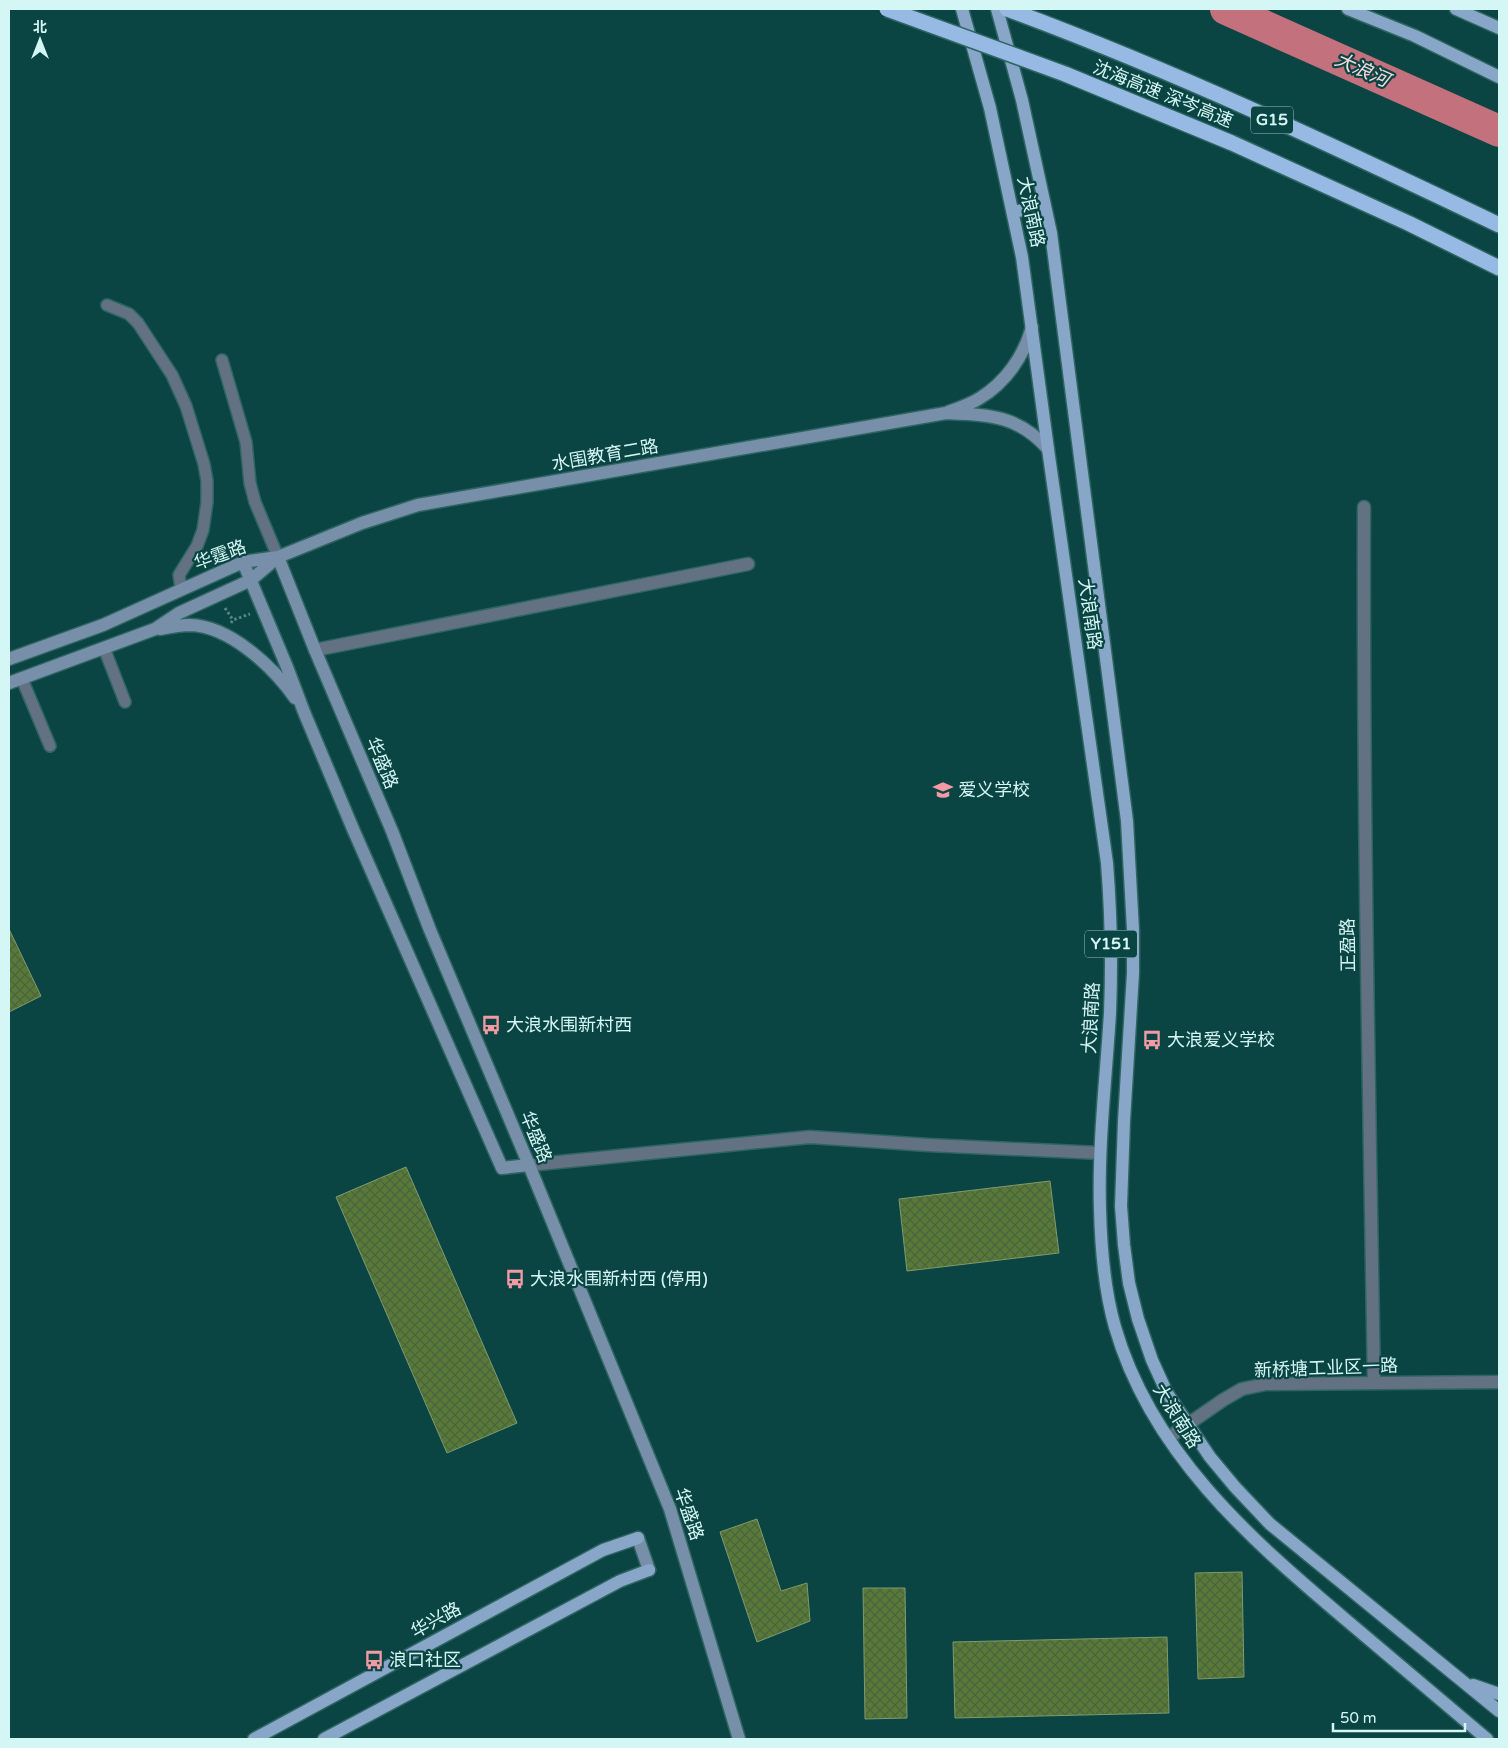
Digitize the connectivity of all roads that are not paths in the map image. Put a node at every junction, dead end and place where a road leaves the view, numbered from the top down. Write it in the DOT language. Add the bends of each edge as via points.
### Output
graph roads {
  1 [pos="887,9"];
  2 [pos="962,9"];
  3 [pos="997,9"];
  4 [pos="1006,9"];
  5 [pos="1348,9"];
  6 [pos="1456,9"];
  7 [pos="1499,28"];
  8 [pos="1499,77"];
  9 [pos="1045,206"];
  10 [pos="1013,212"];
  11 [pos="1499,225"];
  12 [pos="1499,268"];
  13 [pos="107,305"];
  14 [pos="1032,324"];
  15 [pos="222,360"];
  16 [pos="946,413"];
  17 [pos="1048,449"];
  18 [pos="1364,507"];
  19 [pos="278,557"];
  20 [pos="243,562"];
  21 [pos="748,564"];
  22 [pos="252,580"];
  23 [pos="182,588"];
  24 [pos="155,629"];
  25 [pos="104,648"];
  26 [pos="315,650"];
  27 [pos="9,658"];
  28 [pos="22,679"];
  29 [pos="9,683"];
  30 [pos="126,702"];
  31 [pos="304,712"];
  32 [pos="50,746"];
  33 [pos="1100,1153"];
  34 [pos="529,1165"];
  35 [pos="1499,1382"];
  36 [pos="1374,1383"];
  37 [pos="1187,1425"];
  38 [pos="1168,1438"];
  39 [pos="1461,1680"];
  40 [pos="1499,1694"];
  41 [pos="1499,1712"];
  42 [pos="254,1739"];
  43 [pos="324,1739"];
  44 [pos="739,1739"];
  45 [pos="1487,1739"];
  1 -- 12 [label="highway, 沈海高速 深岑高速 / G15, bridge" via="1065,74 1232,143"];
  2 -- 10 [label="main road, 大浪南路 / Y151" via="990,108"];
  3 -- 9 [label="main road, 大浪南路 / Y151" via="1022,100"];
  4 -- 11 [label="highway, 沈海高速 深岑高速 / G15" via="1211,92"];
  5 -- 8 [label="main road" via="1415,36"];
  6 -- 7 [label="main road"];
  9 -- 10 [label="main road"];
  9 -- 37 [label="main road, 大浪南路 / Y151" via="1127,821 1133,972 1123,1130 1121,1206 1124,1245 1129,1283 1152,1360"];
  10 -- 14 [label="main road, 大浪南路 / Y151"];
  13 -- 23 [label="lane" via="129,314 138,323 167,367 180,390 204,464 206,515 197,546 179,575"];
  14 -- 16 [label="main road" via="1018,360 996,387"];
  14 -- 17 [label="main road, 大浪南路 / Y151"];
  15 -- 19 [label="lane" via="246,442 255,502"];
  16 -- 17 [label="main road" via="978,414 1008,421 1030,431"];
  16 -- 19 [label="main road, 水围教育二路" via="418,505 362,523"];
  17 -- 33 [label="main road, 大浪南路 / Y151" via="1108,863 1112,965"];
  18 -- 36 [label="street, 正盈路" via="1365,916"];
  19 -- 20 [label="main road, 华霆路"];
  19 -- 22 [label="main road, 华霆路"];
  19 -- 26 [label="main road, 华盛路"];
  20 -- 22 [label="main road"];
  20 -- 23 [label="main road, 华霆路"];
  21 -- 26 [label="street"];
  22 -- 24 [label="main road, 华霆路" via="179,613"];
  22 -- 31 [label="main road"];
  23 -- 27 [label="main road, 华霆路" via="94,628"];
  24 -- 25 [label="main road, 华霆路"];
  24 -- 31 [label="main road" via="191,625 225,634 263,663"];
  25 -- 28 [label="main road, 华霆路"];
  25 -- 30 [label="lane"];
  26 -- 34 [label="main road, 华盛路"];
  28 -- 29 [label="main road, 华霆路"];
  28 -- 32 [label="lane"];
  31 -- 34 [label="main road" via="502,1168"];
  33 -- 34 [label="street" via="810,1137"];
  33 -- 38 [label="main road, 大浪南路 / Y151" via="1101,1251 1115,1328 1130,1369"];
  34 -- 44 [label="main road, 华盛路" via="670,1509"];
  35 -- 36 [label="street, 新桥塘工业区一路"];
  36 -- 37 [label="street, 新桥塘工业区一路" via="1266,1384 1242,1389"];
  37 -- 38 [label="street, 新桥塘工业区一路"];
  37 -- 39 [label="main road, 大浪南路 / Y151" via="1226,1476 1270,1524"];
  38 -- 45 [label="main road, 大浪南路 / Y151" via="1218,1503 1254,1540"];
  39 -- 40 [label="main road"];
  39 -- 41 [label="main road, 大浪南路 / Y151"];
  42 -- 43 [label="main road, 华兴路" via="603,1550 638,1538 649,1570 620,1581"];
}
